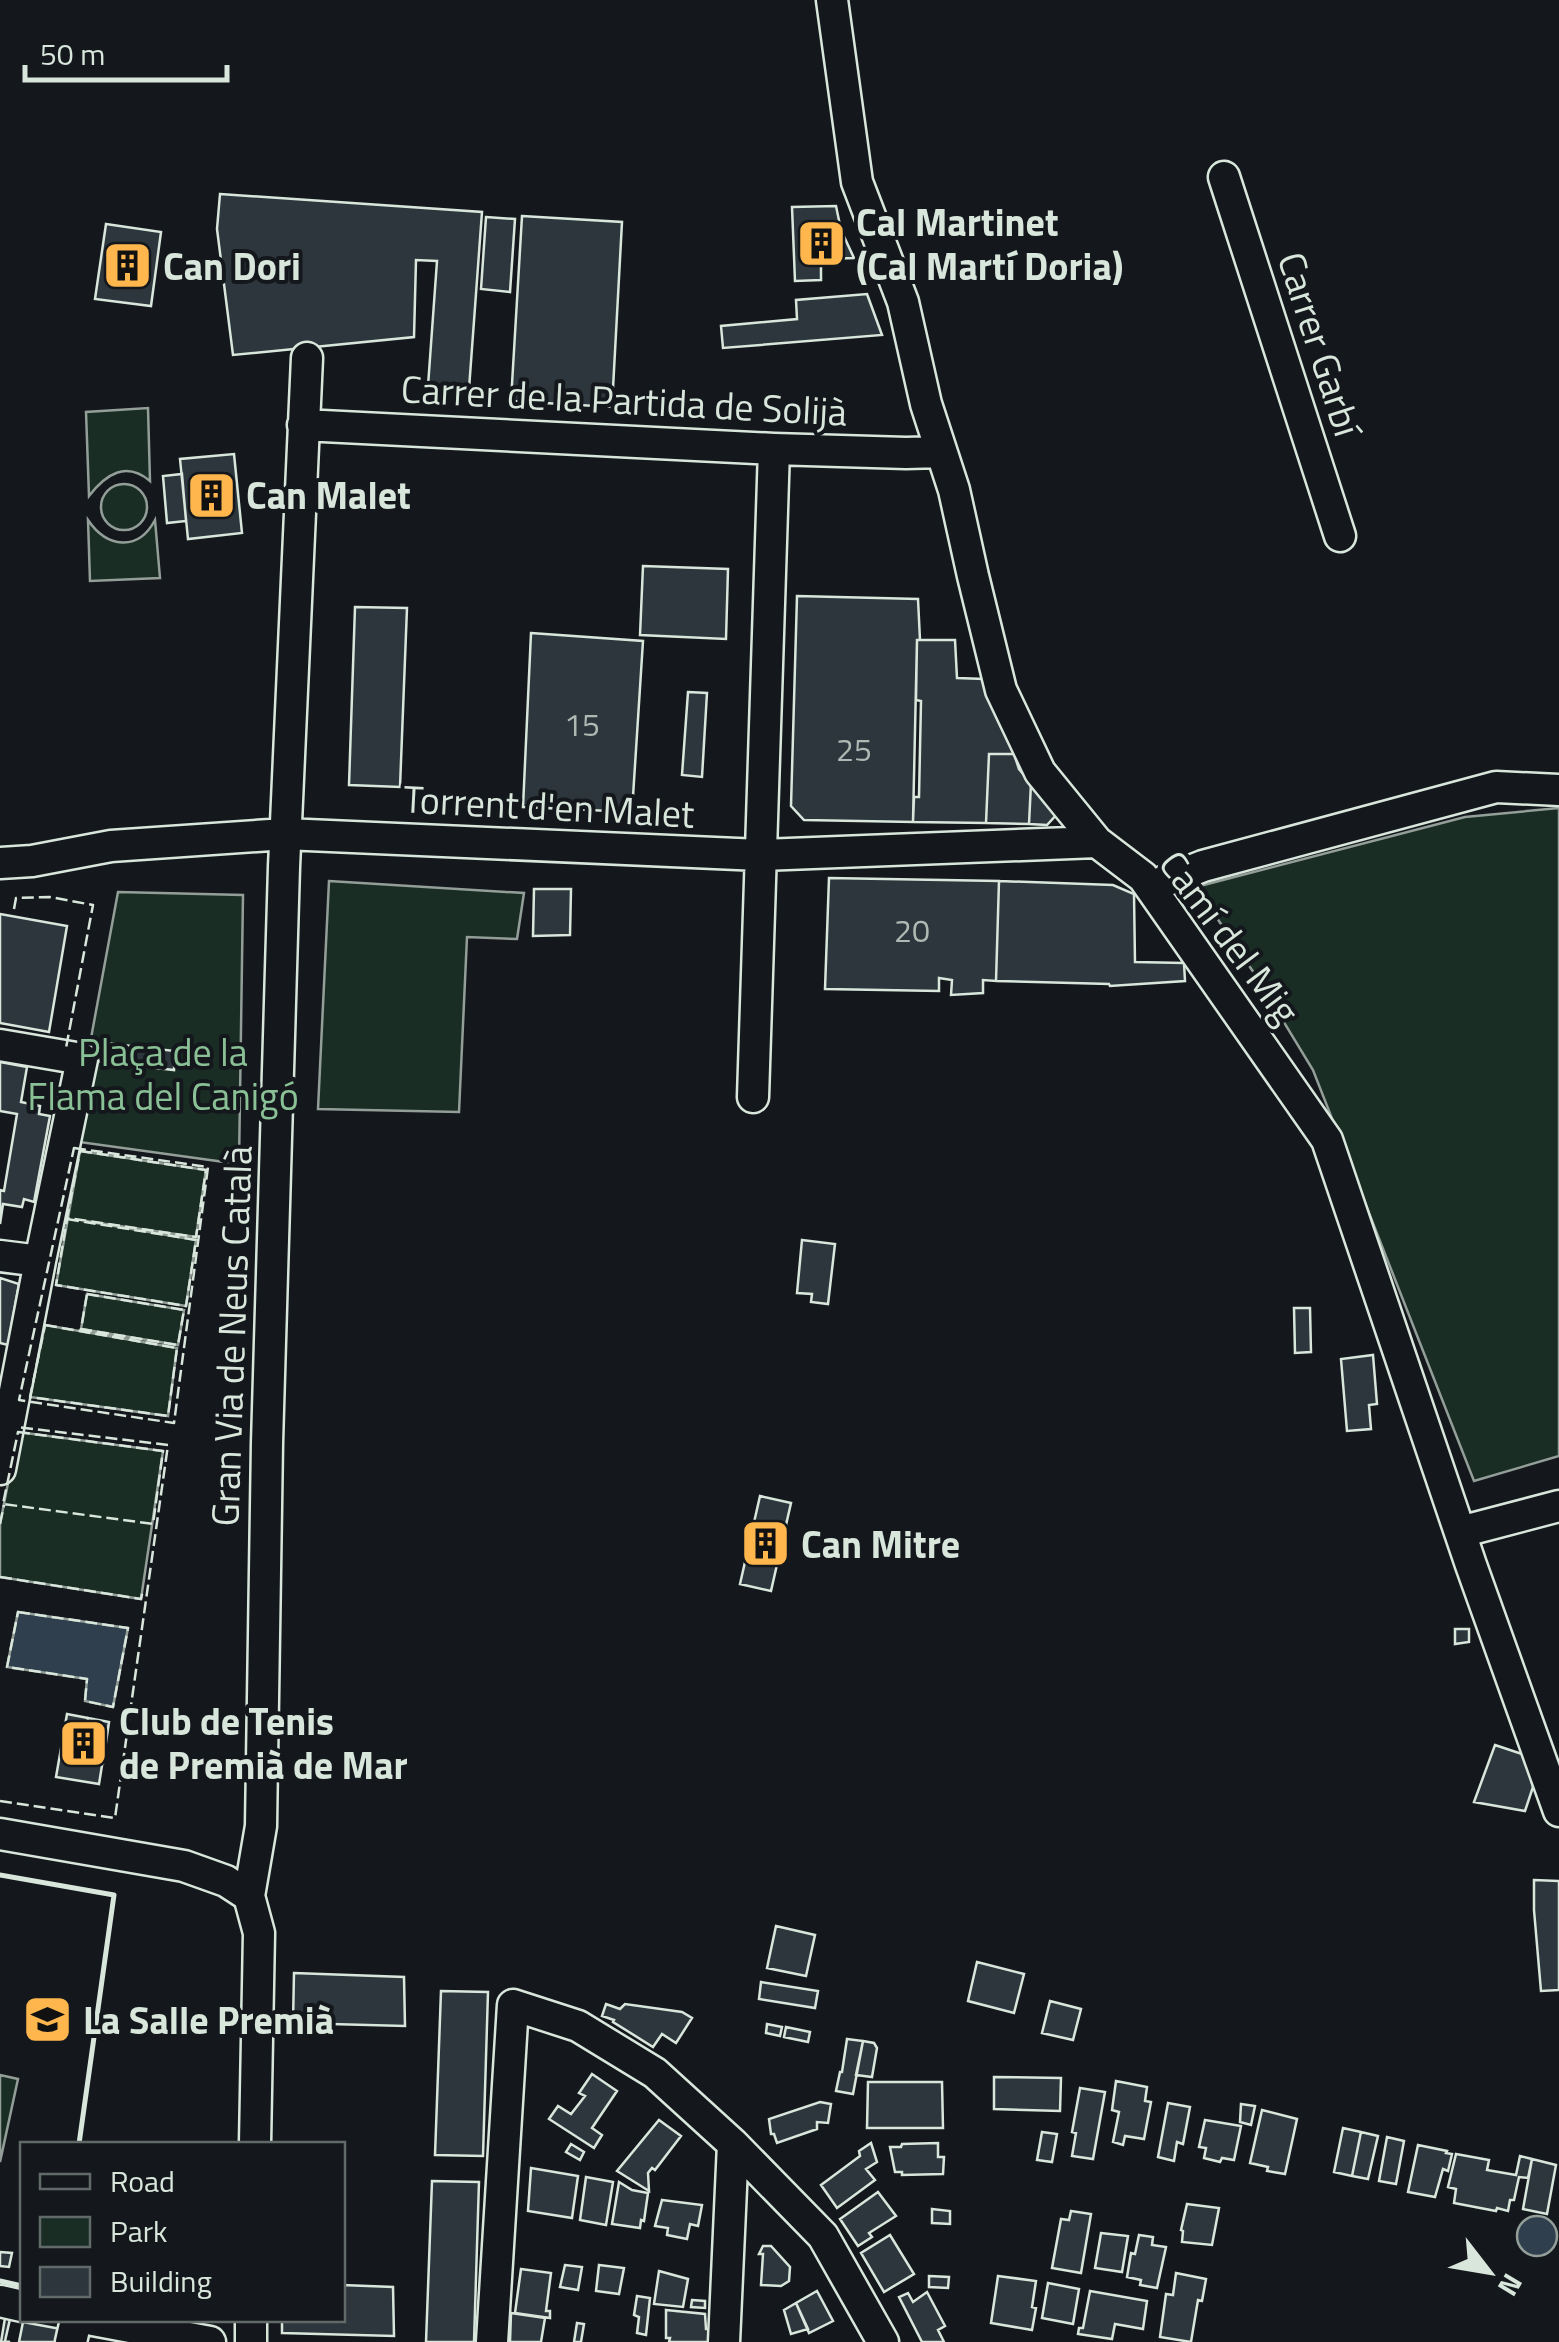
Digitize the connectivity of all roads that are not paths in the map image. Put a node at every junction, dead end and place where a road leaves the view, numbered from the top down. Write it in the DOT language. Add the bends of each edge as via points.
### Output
graph roads {
  1 [pos="832,0"];
  2 [pos="1224,178"];
  3 [pos="307,358"];
  4 [pos="303,425"];
  5 [pos="774,449"];
  6 [pos="941,452"];
  7 [pos="1340,536"];
  8 [pos="1559,790"];
  9 [pos="285,834"];
  10 [pos="1097,842"];
  11 [pos="760,855"];
  12 [pos="0,863"];
  13 [pos="1150,887"];
  14 [pos="0,1045"];
  15 [pos="753,1097"];
  16 [pos="0,1256"];
  17 [pos="40,1261"];
  18 [pos="10,1369"];
  19 [pos="0,1469"];
  20 [pos="1559,1506"];
  21 [pos="1460,1532"];
  22 [pos="1559,1811"];
  23 [pos="0,1834"];
  24 [pos="249,1896"];
  25 [pos="256,2142"];
  26 [pos="733,2144"];
  27 [pos="104,2322"];
  28 [pos="210,2342"];
  29 [pos="492,2342"];
  30 [pos="724,2342"];
  31 [pos="883,2342"];
  1 -- 6 [label="street, Camí del Mig" via="856,182 903,302"];
  2 -- 7 [label="street, Carrer Garbí"];
  3 -- 4 [label="street, Gran Via de Neus Català"];
  4 -- 5 [label="street, Carrer de la Partida de Solijà"];
  4 -- 9 [label="street, Gran Via de Neus Català"];
  5 -- 6 [label="street, Carrer de la Partida de Solijà"];
  5 -- 11 [label="street"];
  6 -- 10 [label="street, Camí del Mig" via="1001,690 1040,772"];
  8 -- 13 [label="street" via="1496,787 1202,866"];
  9 -- 11 [label="street, Torrent d'en Malet"];
  9 -- 12 [label="street, Torrent d'en Malet" via="110,846"];
  9 -- 24 [label="street, Gran Via de Neus Català" via="261,1826"];
  10 -- 11 [label="street, Torrent d'en Malet"];
  10 -- 13 [label="street, Camí del Mig"];
  11 -- 15 [label="street"];
  13 -- 21 [label="street, Camí del Mig" via="1327,1140"];
  14 -- 17 [label="street" via="82,1059"];
  16 -- 17 [label="street"];
  17 -- 18 [label="street"];
  18 -- 19 [label="street"];
  20 -- 21 [label="street"];
  21 -- 22 [label="street, Camí del Mig"];
  23 -- 24 [label="street" via="184,1866"];
  24 -- 25 [label="street" via="259,1933"];
  26 -- 29 [label="street" via="655,2073 578,2026 513,2005"];
  26 -- 30 [label="street"];
  26 -- 31 [label="street" via="824,2236"];
  27 -- 28 [label="street"];
}
